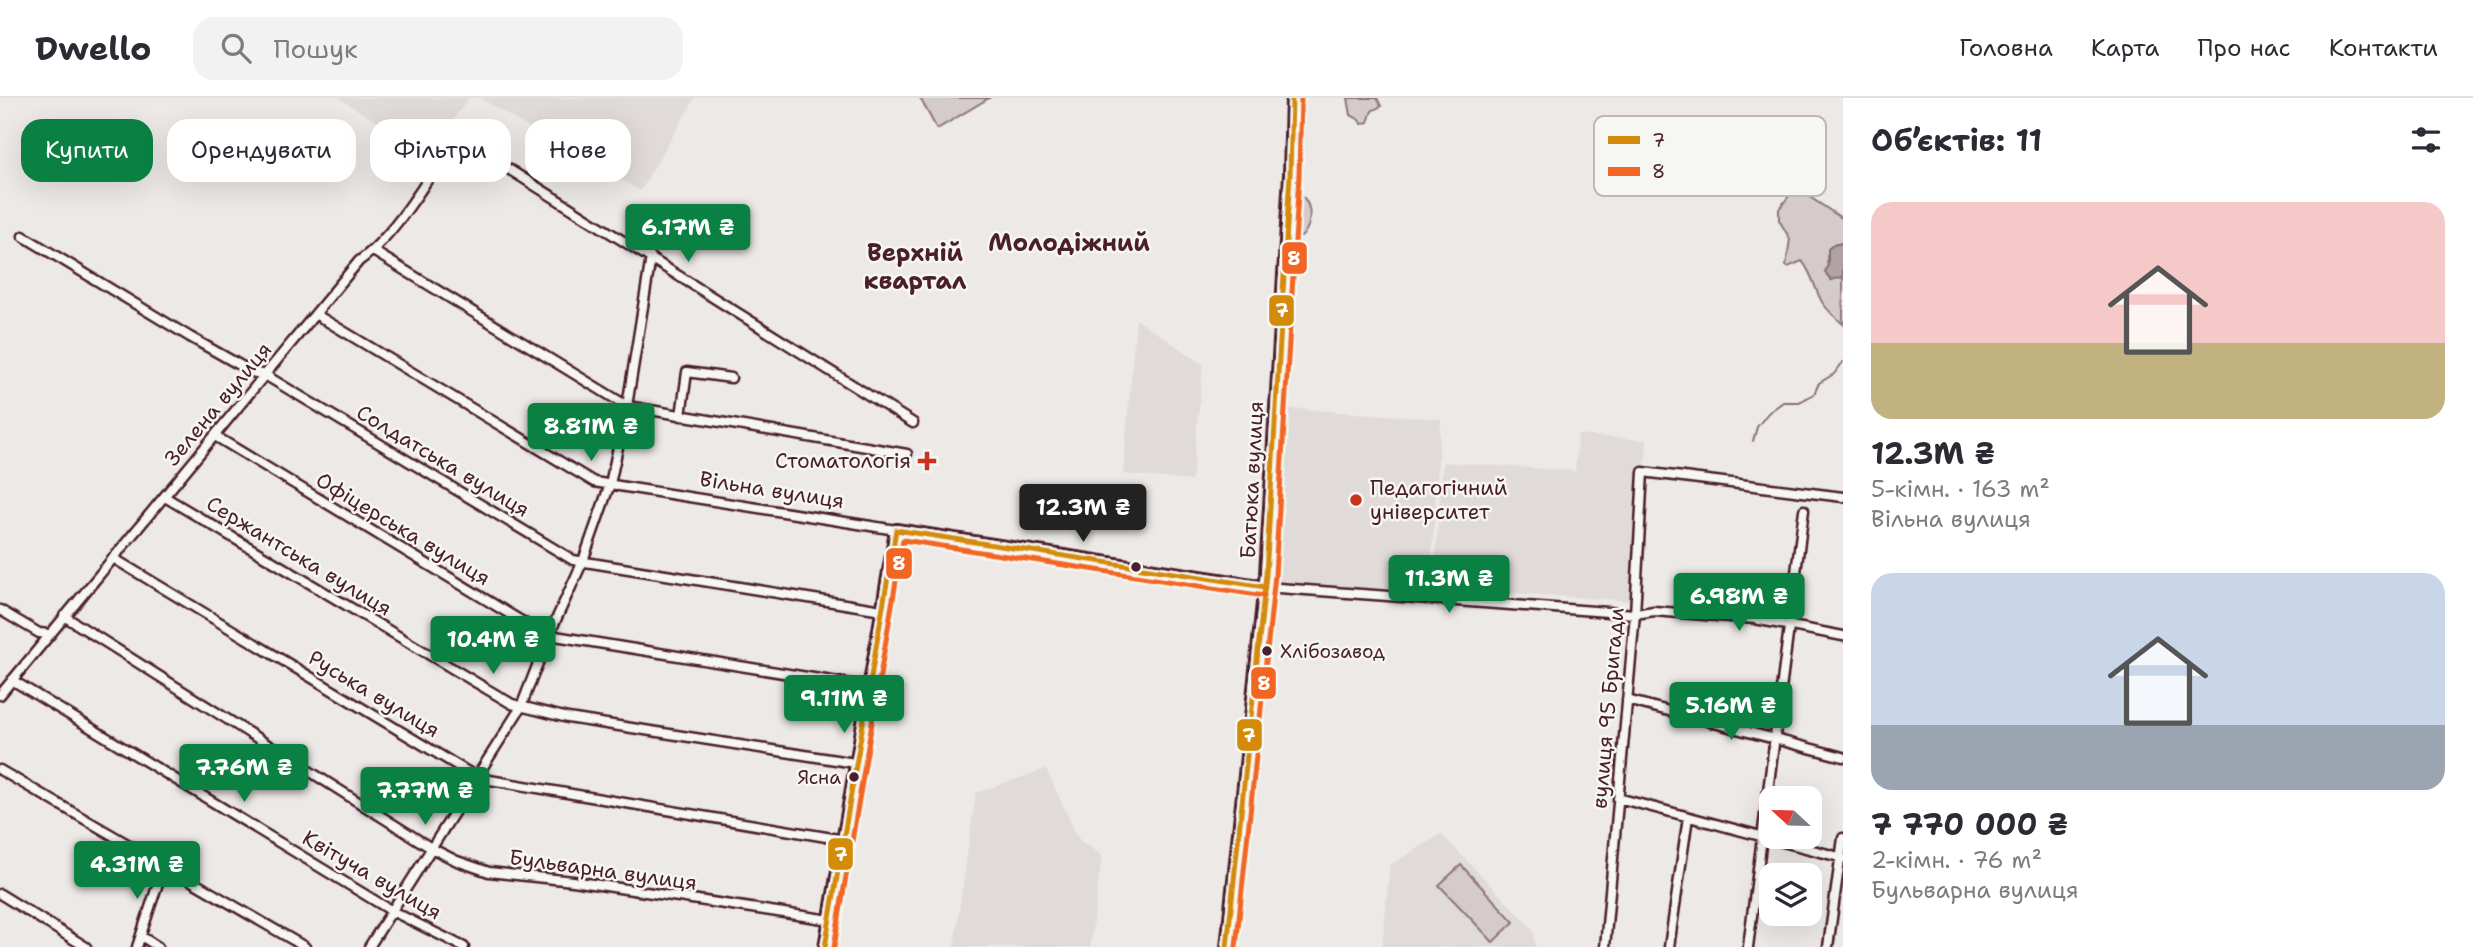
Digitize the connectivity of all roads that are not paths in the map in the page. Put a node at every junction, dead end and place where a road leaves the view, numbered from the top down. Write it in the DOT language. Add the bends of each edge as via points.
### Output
graph roads {
  1 [pos="1292,98"];
  2 [pos="23,236"];
  3 [pos="373,251"];
  4 [pos="651,257"];
  5 [pos="315,314"];
  6 [pos="265,375"];
  7 [pos="731,378"];
  8 [pos="627,406"];
  9 [pos="681,415"];
  10 [pos="913,423"];
  11 [pos="215,436"];
  12 [pos="907,454"];
  13 [pos="610,484"];
  14 [pos="165,497"];
  15 [pos="1843,497"];
  16 [pos="1804,510"];
  17 [pos="896,530"];
  18 [pos="113,558"];
  19 [pos="583,561"];
  20 [pos="1265,587"];
  21 [pos="0,610"];
  22 [pos="882,610"];
  23 [pos="1635,614"];
  24 [pos="64,616"];
  25 [pos="1789,625"];
  26 [pos="49,634"];
  27 [pos="549,635"];
  28 [pos="1843,636"];
  29 [pos="12,680"];
  30 [pos="869,687"];
  31 [pos="0,695"];
  32 [pos="1627,700"];
  33 [pos="521,707"];
  34 [pos="1774,739"];
  35 [pos="1843,757"];
  36 [pos="855,763"];
  37 [pos="0,770"];
  38 [pos="478,778"];
  39 [pos="1768,786"];
  40 [pos="1618,798"];
  41 [pos="1688,817"];
  42 [pos="1759,835"];
  43 [pos="1843,838"];
  44 [pos="844,840"];
  45 [pos="431,848"];
  46 [pos="1760,849"];
  47 [pos="1809,849"];
  48 [pos="1842,858"];
  49 [pos="164,865"];
  50 [pos="0,894"];
  51 [pos="392,911"];
  52 [pos="830,920"];
  53 [pos="141,936"];
  54 [pos="86,947"];
  55 [pos="137,947"];
  56 [pos="158,947"];
  57 [pos="305,947"];
  58 [pos="369,947"];
  59 [pos="464,947"];
  60 [pos="825,947"];
  61 [pos="1227,947"];
  62 [pos="1605,947"];
  63 [pos="1669,947"];
  64 [pos="1748,947"];
  65 [pos="1828,947"];
  1 -- 20 [label="street, Батюка вулиця"];
  2 -- 6 [label="street, Солдатська вулиця" via="190,337"];
  3 -- 4 [label="street, Зелена вулиця" via="451,144 448,131"];
  3 -- 5 [label="street, Зелена вулиця" via="359,261"];
  3 -- 8 [label="street"];
  4 -- 8 [label="street"];
  4 -- 10 [label="street"];
  5 -- 6 [label="street, Зелена вулиця"];
  5 -- 13 [label="street, Вільна вулиця" via="594,482"];
  6 -- 11 [label="street, Зелена вулиця"];
  6 -- 19 [label="street, Солдатська вулиця" via="573,560"];
  7 -- 9 [label="street" via="687,372"];
  8 -- 9 [label="street"];
  8 -- 13 [label="street"];
  9 -- 12 [label="street"];
  11 -- 14 [label="street, Зелена вулиця"];
  11 -- 27 [label="street, Офіцерська вулиця"];
  13 -- 17 [label="street, Вільна вулиця"];
  13 -- 19 [label="street"];
  14 -- 18 [label="street, Зелена вулиця"];
  14 -- 33 [label="street, Сержантська вулиця"];
  15 -- 23 [label="street, вулиця 95 Бригади" via="1643,472"];
  16 -- 25 [label="street"];
  17 -- 20 [label="street, Вільна вулиця"];
  17 -- 22 [label="street"];
  18 -- 24 [label="street, Зелена вулиця"];
  18 -- 38 [label="street, Руська вулиця"];
  19 -- 22 [label="street, Солдатська вулиця"];
  19 -- 27 [label="street"];
  20 -- 23 [label="street"];
  20 -- 61 [label="street, Батюка вулиця"];
  21 -- 26 [label="street" via="39,633"];
  22 -- 30 [label="street"];
  23 -- 25 [label="street" via="1654,611"];
  23 -- 32 [label="street, вулиця 95 Бригади"];
  24 -- 26 [label="street, Зелена вулиця"];
  24 -- 45 [label="street, Бульварна вулиця"];
  25 -- 28 [label="street"];
  25 -- 34 [label="street"];
  26 -- 29 [label="street, Зелена вулиця"];
  27 -- 30 [label="street, Офіцерська вулиця"];
  27 -- 33 [label="street"];
  29 -- 31 [label="street, Зелена вулиця"];
  29 -- 51 [label="street, Квітуча вулиця"];
  30 -- 36 [label="street"];
  32 -- 34 [label="street"];
  32 -- 40 [label="street, вулиця 95 Бригади"];
  33 -- 36 [label="street, Сержантська вулиця"];
  33 -- 38 [label="street"];
  34 -- 35 [label="street"];
  34 -- 39 [label="street"];
  36 -- 44 [label="street"];
  37 -- 49 [label="street"];
  38 -- 44 [label="street, Руська вулиця"];
  38 -- 45 [label="street"];
  40 -- 41 [label="street"];
  40 -- 62 [label="street, вулиця 95 Бригади"];
  41 -- 42 [label="street"];
  41 -- 63 [label="street"];
  43 -- 48 [label="street"];
  44 -- 52 [label="street"];
  45 -- 51 [label="street"];
  45 -- 52 [label="street, Бульварна вулиця" via="489,872"];
  46 -- 64 [label="street"];
  47 -- 48 [label="street"];
  48 -- 65 [label="street"];
  49 -- 53 [label="street"];
  49 -- 57 [label="street"];
  50 -- 54 [label="street"];
  51 -- 58 [label="street"];
  51 -- 59 [label="street, Квітуча вулиця"];
  52 -- 60 [label="street"];
  53 -- 55 [label="street"];
  53 -- 56 [label="street"];
}
